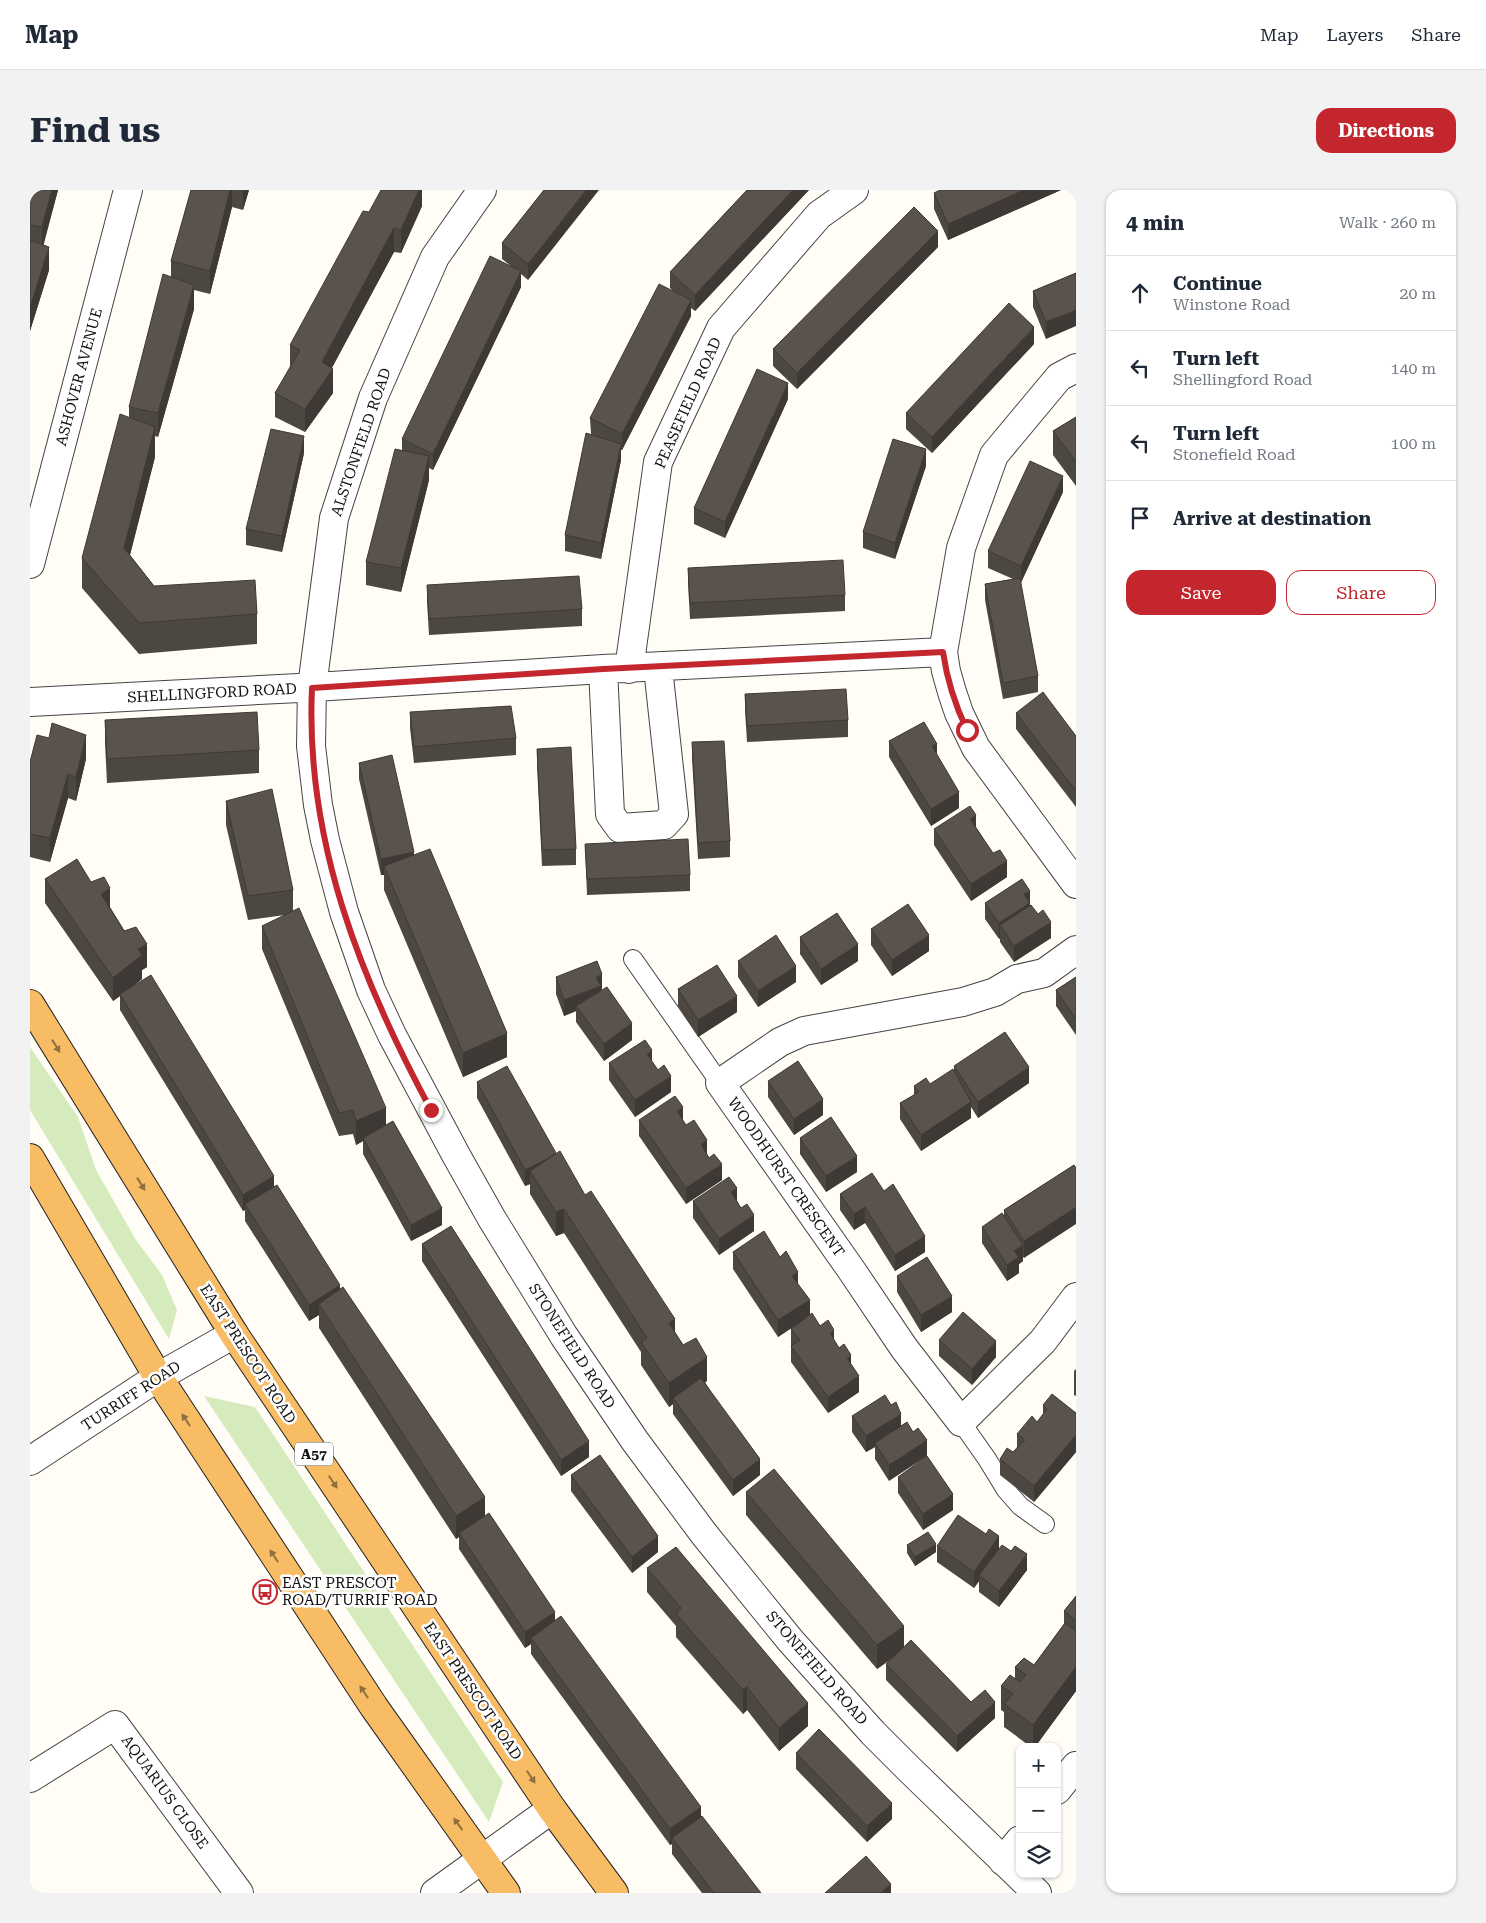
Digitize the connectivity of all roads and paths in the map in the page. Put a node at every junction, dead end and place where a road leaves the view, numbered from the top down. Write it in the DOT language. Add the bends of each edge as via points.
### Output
graph roads {
  1 [pos="128,190"];
  2 [pos="482,190"];
  3 [pos="854,190"];
  4 [pos="1076,368"];
  5 [pos="30,564"];
  6 [pos="943,652"];
  7 [pos="658,668"];
  8 [pos="616,669"];
  9 [pos="312,688"];
  10 [pos="30,702"];
  11 [pos="1076,884"];
  12 [pos="1076,950"];
  13 [pos="633,959"];
  14 [pos="30,1004"];
  15 [pos="720,1083"];
  16 [pos="30,1158"];
  17 [pos="1076,1297"];
  18 [pos="234,1334"];
  19 [pos="158,1377"];
  20 [pos="960,1422"];
  21 [pos="30,1461"];
  22 [pos="1045,1524"];
  23 [pos="1076,1766"];
  24 [pos="30,1778"];
  25 [pos="1059,1788"];
  26 [pos="552,1809"];
  27 [pos="1016,1845"];
  28 [pos="482,1858"];
  29 [pos="1003,1861"];
  30 [pos="239,1893"];
  31 [pos="435,1893"];
  32 [pos="506,1893"];
  33 [pos="614,1893"];
  34 [pos="1037,1893"];
  1 -- 5 [label="street, ASHOVER AVENUE"];
  2 -- 9 [label="street, ALSTONFIELD ROAD" via="434,257 373,398 334,518"];
  3 -- 8 [label="street, PEASEFIELD ROAD" via="819,215 720,328 658,462"];
  4 -- 6 [label="street" via="1059,377 994,455 961,548"];
  6 -- 7 [label="street, SHELLINGFORD ROAD"];
  6 -- 11 [label="street" via="959,713 976,748"];
  7 -- 8 [label="street, SHELLINGFORD ROAD"];
  7 -- 8 [label="street" via="674,814 664,825 620,828 610,814"];
  8 -- 9 [label="street, SHELLINGFORD ROAD"];
  9 -- 10 [label="street, SHELLINGFORD ROAD"];
  9 -- 29 [label="street, STONEFIELD ROAD" via="311,746 318,806 330,866 344,912 368,981 392,1036 492,1219 598,1387 704,1534 790,1640 873,1733"];
  12 -- 15 [label="street, WOODHURST CRESCENT" via="1044,973 1017,979 995,992 964,1002 804,1032 780,1042"];
  13 -- 15 [label="lane"];
  14 -- 18 [label="highway, EAST PRESCOT ROAD / A57, one-way"];
  15 -- 20 [label="street, WOODHURST CRESCENT" via="904,1348"];
  16 -- 19 [label="highway"];
  17 -- 20 [label="street" via="1043,1341"];
  18 -- 19 [label="street, TURRIFF ROAD"];
  18 -- 26 [label="highway, EAST PRESCOT ROAD / A57, one-way"];
  19 -- 21 [label="street, TURRIFF ROAD"];
  28 -- 19 [label="highway, one-way" via="374,1708"];
  20 -- 22 [label="lane" via="1006,1490 1020,1506"];
  23 -- 25 [label="street"];
  24 -- 30 [label="street, AQUARIUS CLOSE" via="115,1725"];
  26 -- 28 [label="street"];
  26 -- 33 [label="highway, EAST PRESCOT ROAD / A57"];
  27 -- 29 [label="street"];
  28 -- 31 [label="street"];
  28 -- 32 [label="highway"];
  29 -- 34 [label="street, STONEFIELD ROAD"];
}
